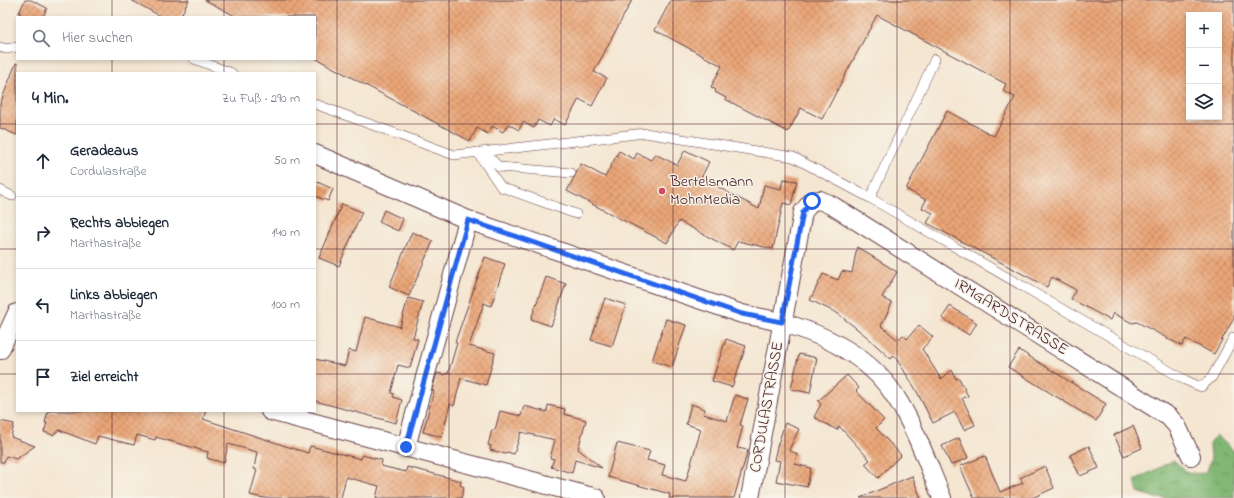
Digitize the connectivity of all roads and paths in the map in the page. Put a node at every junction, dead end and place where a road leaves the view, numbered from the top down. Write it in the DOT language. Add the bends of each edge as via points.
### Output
graph roads {
  1 [pos="0,47"];
  2 [pos="16,47"];
  3 [pos="935,58"];
  4 [pos="197,60"];
  5 [pos="229,72"];
  6 [pos="316,104"];
  7 [pos="480,152"];
  8 [pos="316,154"];
  9 [pos="571,173"];
  10 [pos="0,190"];
  11 [pos="12,196"];
  12 [pos="870,198"];
  13 [pos="812,201"];
  14 [pos="576,214"];
  15 [pos="468,220"];
  16 [pos="16,316"];
  17 [pos="782,322"];
  18 [pos="1234,337"];
  19 [pos="5,344"];
  20 [pos="274,412"];
  21 [pos="406,447"];
  22 [pos="1191,456"];
  23 [pos="596,498"];
  24 [pos="750,498"];
  25 [pos="942,498"];
  1 -- 2 [label="lane"];
  3 -- 12 [label="lane"];
  4 -- 5 [label="lane"];
  6 -- 7 [label="lane" via="454,155"];
  7 -- 9 [label="lane" via="499,167"];
  7 -- 12 [label="lane" via="645,133 793,157"];
  7 -- 14 [label="lane" via="502,187"];
  8 -- 15 [label="street"];
  10 -- 11 [label="lane"];
  12 -- 18 [label="lane" via="1200,387 1212,377"];
  13 -- 17 [label="street, CORDULASTRASSE" via="803,212"];
  13 -- 22 [label="street, IRMGARDSTRASSE" via="820,200 833,206 1169,417 1177,426"];
  15 -- 17 [label="street" via="742,314"];
  15 -- 21 [label="street"];
  16 -- 19 [label="street"];
  17 -- 24 [label="street, CORDULASTRASSE"];
  17 -- 25 [label="street" via="816,333 843,347 874,370 897,398 913,427"];
  20 -- 21 [label="street"];
  21 -- 23 [label="street"];
}
